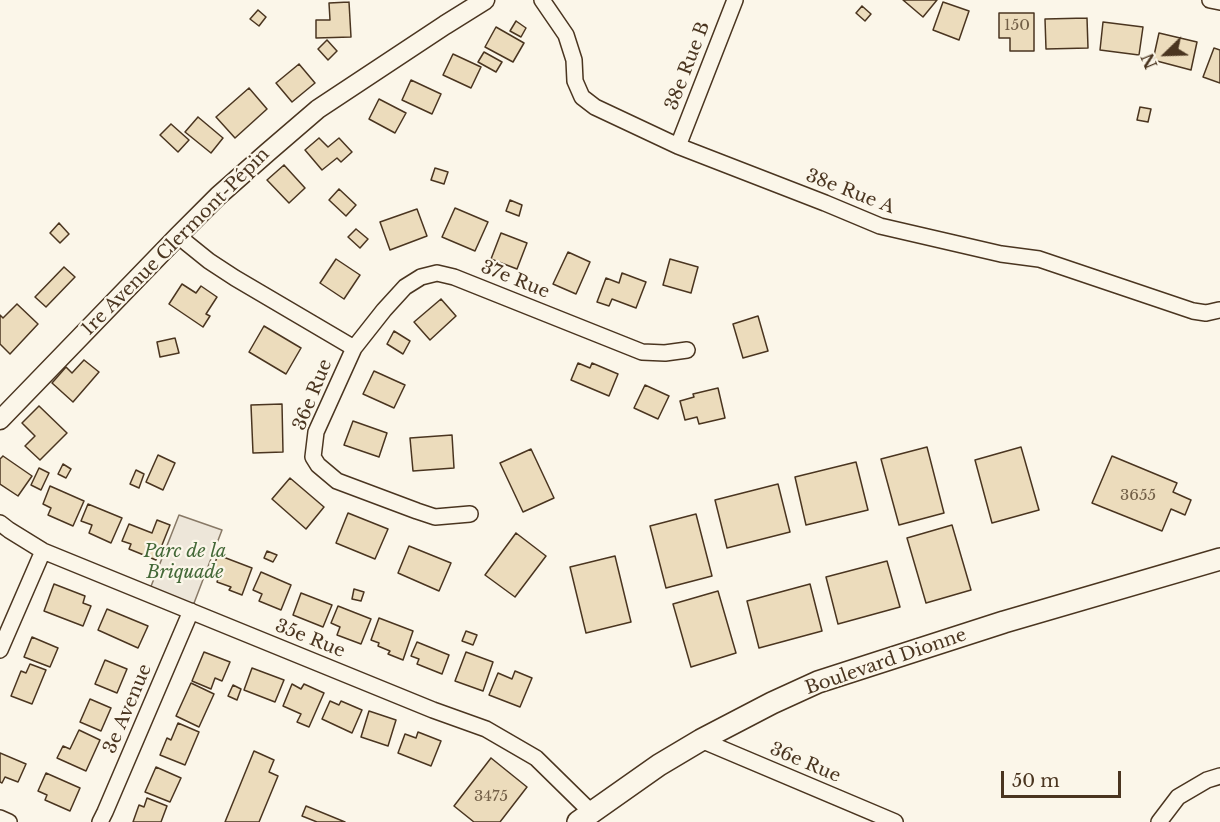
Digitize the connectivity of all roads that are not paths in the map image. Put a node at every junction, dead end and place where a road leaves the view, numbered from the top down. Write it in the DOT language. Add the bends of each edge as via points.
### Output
graph roads {
  1 [pos="485,0"];
  2 [pos="543,0"];
  3 [pos="735,0"];
  4 [pos="1210,0"];
  5 [pos="1220,2"];
  6 [pos="678,146"];
  7 [pos="178,236"];
  8 [pos="1219,310"];
  9 [pos="354,348"];
  10 [pos="687,350"];
  11 [pos="0,420"];
  12 [pos="470,514"];
  13 [pos="0,523"];
  14 [pos="43,551"];
  15 [pos="1220,559"];
  16 [pos="191,611"];
  17 [pos="0,650"];
  18 [pos="700,740"];
  19 [pos="1220,776"];
  20 [pos="584,817"];
  21 [pos="0,818"];
  22 [pos="9,822"];
  23 [pos="100,822"];
  24 [pos="895,822"];
  25 [pos="1159,822"];
  1 -- 7 [label="street, 1re Avenue Clermont-Pépin" via="318,109"];
  2 -- 6 [label="street, 38e Rue A" via="566,34 582,97 594,107"];
  3 -- 6 [label="street, 38e Rue B"];
  4 -- 5 [label="street"];
  6 -- 8 [label="street, 38e Rue A" via="880,226 1000,254 1039,259 1193,311"];
  7 -- 9 [label="street, 36e Rue" via="235,278"];
  7 -- 11 [label="street, 1re Avenue Clermont-Pépin"];
  9 -- 10 [label="street, 37e Rue" via="405,287 438,273 642,352"];
  9 -- 12 [label="street, 36e Rue" via="316,432 313,457 318,465 337,481 435,517"];
  13 -- 14 [label="street, 35e Rue"];
  14 -- 16 [label="street, 35e Rue"];
  14 -- 17 [label="street"];
  15 -- 18 [label="main road, Boulevard Dionne" via="818,682"];
  16 -- 20 [label="street, 35e Rue" via="486,729 536,758"];
  16 -- 23 [label="street, 3e Avenue"];
  18 -- 20 [label="main road, Boulevard Dionne"];
  18 -- 24 [label="street, 36e Rue"];
  19 -- 25 [label="street" via="1178,797"];
  21 -- 22 [label="street"];
}
